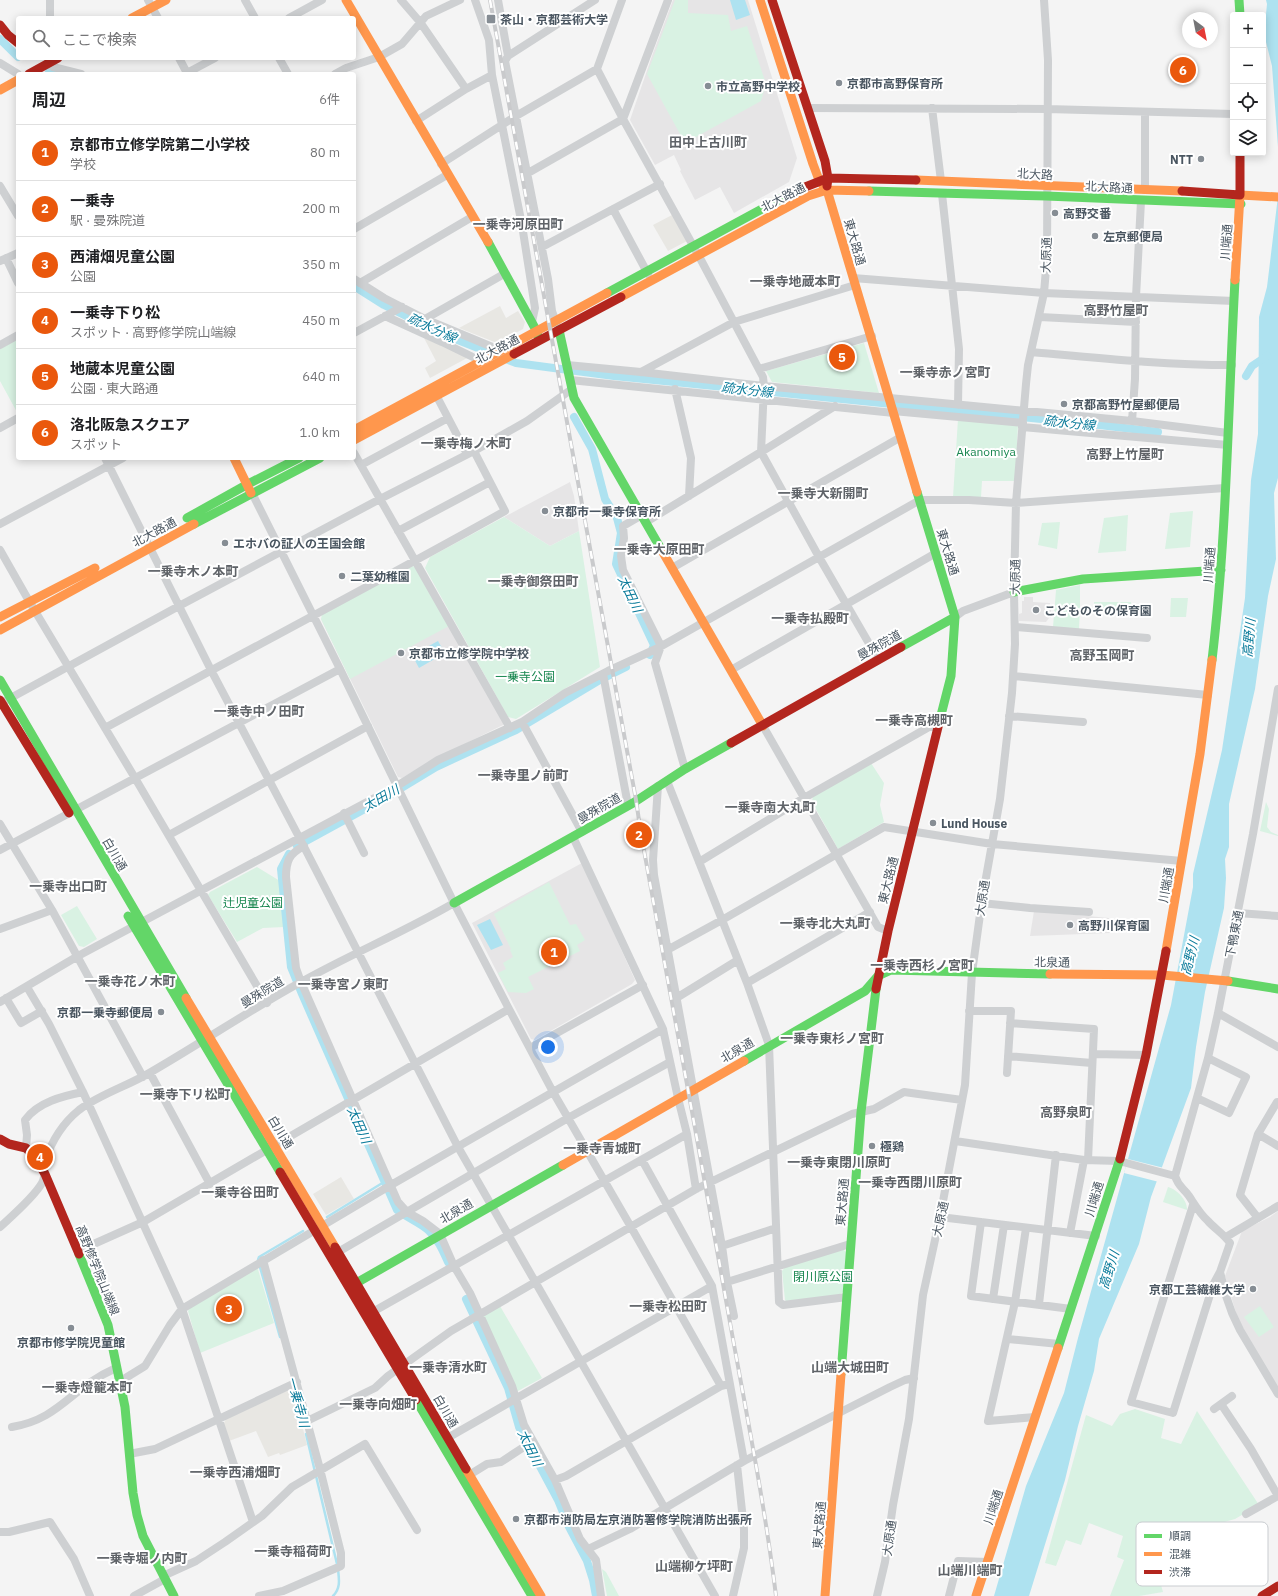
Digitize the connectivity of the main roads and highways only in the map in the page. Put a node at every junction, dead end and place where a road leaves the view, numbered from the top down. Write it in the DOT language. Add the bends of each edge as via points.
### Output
graph roads {
  1 [pos="166,0"];
  2 [pos="346,0"];
  3 [pos="760,0"];
  4 [pos="772,0"];
  5 [pos="1239,0"];
  6 [pos="150,4"];
  7 [pos="1240,12"];
  8 [pos="135,16"];
  9 [pos="355,16"];
  10 [pos="356,17"];
  11 [pos="0,24"];
  12 [pos="16,41"];
  13 [pos="48,61"];
  14 [pos="32,72"];
  15 [pos="16,81"];
  16 [pos="0,90"];
  17 [pos="1240,156"];
  18 [pos="828,178"];
  19 [pos="819,180"];
  20 [pos="827,190"];
  21 [pos="1046,191"];
  22 [pos="1278,197"];
  23 [pos="1244,200"];
  24 [pos="1278,206"];
  25 [pos="534,326"];
  26 [pos="559,330"];
  27 [pos="539,340"];
  28 [pos="356,429"];
  29 [pos="356,439"];
  30 [pos="235,460"];
  31 [pos="295,460"];
  32 [pos="316,460"];
  33 [pos="248,484"];
  34 [pos="252,493"];
  35 [pos="148,544"];
  36 [pos="1221,570"];
  37 [pos="1014,592"];
  38 [pos="0,617"];
  39 [pos="955,617"];
  40 [pos="0,630"];
  41 [pos="0,682"];
  42 [pos="1,701"];
  43 [pos="763,726"];
  44 [pos="72,811"];
  45 [pos="454,903"];
  46 [pos="1162,975"];
  47 [pos="878,976"];
  48 [pos="1278,989"];
  49 [pos="0,1139"];
  50 [pos="271,1148"];
  51 [pos="356,1282"];
  52 [pos="348,1287"];
  53 [pos="369,1314"];
  54 [pos="444,1440"];
  55 [pos="465,1477"];
  56 [pos="1278,1586"];
  57 [pos="174,1596"];
  58 [pos="532,1596"];
  59 [pos="541,1596"];
  60 [pos="825,1596"];
  61 [pos="976,1596"];
  62 [pos="1262,1596"];
  1 -- 6 [label="main road"];
  2 -- 9 [label="main road"];
  3 -- 19 [label="main road, 東大路通"];
  4 -- 18 [label="main road, 東大路通" via="825,161"];
  5 -- 7 [label="main road"];
  6 -- 8 [label="main road"];
  10 -- 25 [label="main road"];
  11 -- 12 [label="main road"];
  13 -- 14 [label="main road"];
  15 -- 16 [label="main road"];
  17 -- 23 [label="main road, 川端通"];
  18 -- 19 [label="main road, 北大路通"];
  18 -- 20 [label="main road, 東大路通"];
  18 -- 21 [label="main road, 北大路" via="941,181"];
  19 -- 20 [label="main road, 東大路通"];
  19 -- 25 [label="main road, 北大路通" via="556,320"];
  20 -- 21 [label="main road, 北大路通" via="942,194"];
  20 -- 26 [label="main road, 北大路通" via="808,196"];
  20 -- 39 [label="main road, 東大路通"];
  21 -- 23 [label="main road, 北大路通" via="1141,201"];
  21 -- 23 [label="main road, 北大路" via="1145,190 1219,193"];
  22 -- 23 [label="main road, 北大路通"];
  23 -- 24 [label="main road, 北大路通"];
  23 -- 36 [label="main road, 川端通" via="1234,301"];
  25 -- 27 [label="main road"];
  25 -- 28 [label="main road, 北大路通" via="498,351"];
  26 -- 27 [label="main road, 北大路通"];
  26 -- 43 [label="main road" via="578,405"];
  27 -- 29 [label="main road, 北大路通"];
  30 -- 33 [label="main road"];
  31 -- 33 [label="main road, 北大路通"];
  32 -- 34 [label="main road, 北大路通"];
  33 -- 34 [label="main road"];
  33 -- 35 [label="main road, 北大路通"];
  34 -- 35 [label="main road, 北大路通"];
  35 -- 38 [label="main road, 北大路通"];
  35 -- 40 [label="main road, 北大路通"];
  36 -- 37 [label="main road, 曼殊院道" via="1083,578"];
  36 -- 46 [label="main road, 川端通" via="1203,730"];
  39 -- 43 [label="main road, 曼殊院道"];
  39 -- 47 [label="main road, 東大路通" via="951,676"];
  41 -- 44 [label="main road, 白川通"];
  42 -- 44 [label="main road, 白川通"];
  43 -- 45 [label="main road, 曼殊院道" via="685,768 577,835"];
  44 -- 50 [label="main road, 白川通"];
  46 -- 47 [label="main road, 北泉通" via="891,970"];
  46 -- 48 [label="main road, 北泉通" via="1221,980"];
  46 -- 61 [label="main road, 川端通" via="1123,1162 1059,1344"];
  47 -- 51 [label="main road, 北泉通" via="865,991"];
  47 -- 60 [label="main road, 東大路通" via="861,1112"];
  49 -- 57 [label="main road, 高野修学院山端線" via="26,1148 36,1159 45,1174 103,1310 126,1415 133,1493 143,1536"];
  50 -- 51 [label="main road, 白川通"];
  50 -- 52 [label="main road, 白川通" via="314,1230"];
  51 -- 52 [label="main road, 北泉通"];
  51 -- 53 [label="main road, 白川通"];
  52 -- 53 [label="main road, 白川通"];
  53 -- 54 [label="main road, 白川通" via="404,1364"];
  53 -- 54 [label="main road, 白川通" via="396,1370"];
  54 -- 55 [label="main road, 白川通"];
  55 -- 58 [label="main road, 白川通"];
  55 -- 59 [label="main road, 白川通"];
  56 -- 62 [label="main road"];
}
